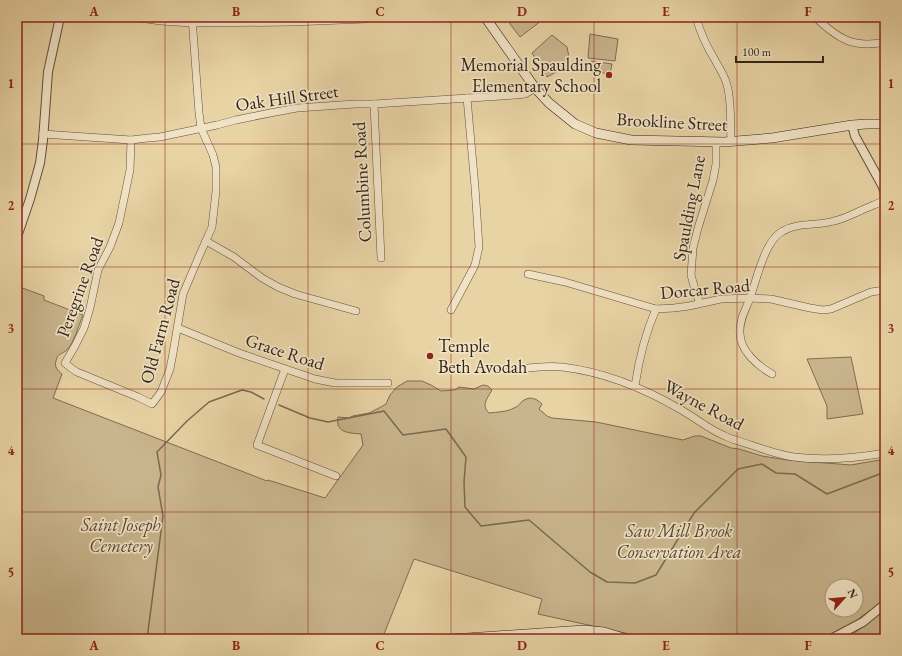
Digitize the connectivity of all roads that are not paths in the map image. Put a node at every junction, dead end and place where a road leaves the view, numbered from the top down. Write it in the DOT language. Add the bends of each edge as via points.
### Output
graph roads {
  1 [pos="60,17"];
  2 [pos="132,17"];
  3 [pos="485,17"];
  4 [pos="696,17"];
  5 [pos="815,17"];
  6 [pos="366,19"];
  7 [pos="192,20"];
  8 [pos="885,42"];
  9 [pos="536,88"];
  10 [pos="466,98"];
  11 [pos="374,104"];
  12 [pos="885,124"];
  13 [pos="852,125"];
  14 [pos="201,128"];
  15 [pos="43,134"];
  16 [pos="131,140"];
  17 [pos="731,141"];
  18 [pos="716,142"];
  19 [pos="885,193"];
  20 [pos="885,200"];
  21 [pos="17,237"];
  22 [pos="206,241"];
  23 [pos="381,258"];
  24 [pos="528,274"];
  25 [pos="885,290"];
  26 [pos="750,298"];
  27 [pos="700,303"];
  28 [pos="656,309"];
  29 [pos="452,310"];
  30 [pos="356,312"];
  31 [pos="178,328"];
  32 [pos="285,369"];
  33 [pos="510,370"];
  34 [pos="772,374"];
  35 [pos="388,383"];
  36 [pos="635,386"];
  37 [pos="138,397"];
  38 [pos="885,453"];
  39 [pos="336,476"];
  40 [pos="885,604"];
  41 [pos="848,630"];
  42 [pos="452,639"];
  43 [pos="627,639"];
  44 [pos="831,639"];
  45 [pos="845,639"];
  1 -- 15 [label="street" via="48,72"];
  2 -- 7 [label="street" via="161,21"];
  3 -- 9 [label="main road, Brookline Street"];
  4 -- 17 [label="street" via="727,85"];
  5 -- 8 [label="street" via="828,30 851,42"];
  6 -- 7 [label="street" via="292,22"];
  7 -- 14 [label="street, Old Farm Road"];
  9 -- 10 [label="street, Oak Hill Street" via="525,94"];
  9 -- 18 [label="main road, Brookline Street" via="564,116 596,133 631,140"];
  10 -- 11 [label="street, Oak Hill Street"];
  10 -- 29 [label="street" via="479,247 475,265"];
  11 -- 14 [label="street, Oak Hill Street" via="297,108"];
  11 -- 23 [label="street, Columbine Road"];
  12 -- 13 [label="main road, Brookline Street"];
  13 -- 17 [label="main road, Brookline Street" via="772,138"];
  13 -- 19 [label="street" via="855,136"];
  14 -- 16 [label="street, Oak Hill Street"];
  14 -- 22 [label="street, Old Farm Road" via="216,167 212,227"];
  15 -- 16 [label="street, Oak Hill Street"];
  15 -- 21 [label="street" via="36,182"];
  16 -- 37 [label="street, Peregrine Road" via="130,170 119,223 98,270 84,328 65,363 76,372"];
  17 -- 18 [label="main road, Brookline Street"];
  18 -- 27 [label="street, Spaulding Lane" via="714,180 693,248 691,275"];
  20 -- 26 [label="street" via="836,221 782,231 774,237 768,247"];
  22 -- 30 [label="street" via="278,287"];
  22 -- 31 [label="street, Old Farm Road" via="183,294"];
  24 -- 28 [label="street, Dorcar Road" via="565,282"];
  25 -- 26 [label="street, Dorcar Road" via="871,292 823,310 771,299"];
  26 -- 27 [label="street, Dorcar Road"];
  26 -- 34 [label="street" via="742,316 742,342 754,360"];
  27 -- 28 [label="street, Dorcar Road"];
  28 -- 36 [label="street" via="643,344"];
  31 -- 32 [label="street, Grace Road"];
  31 -- 37 [label="street, Old Farm Road" via="170,369 159,396 152,404"];
  32 -- 35 [label="street, Grace Road" via="335,383"];
  32 -- 39 [label="street" via="257,445"];
  33 -- 36 [label="street, Wayne Road" via="560,367 590,372"];
  36 -- 38 [label="street, Wayne Road" via="725,436 774,453 821,458 847,458"];
  40 -- 41 [label="street" via="863,622"];
  41 -- 44 [label="street"];
  41 -- 45 [label="street"];
  42 -- 43 [label="main road" via="584,630 604,632"];
}
